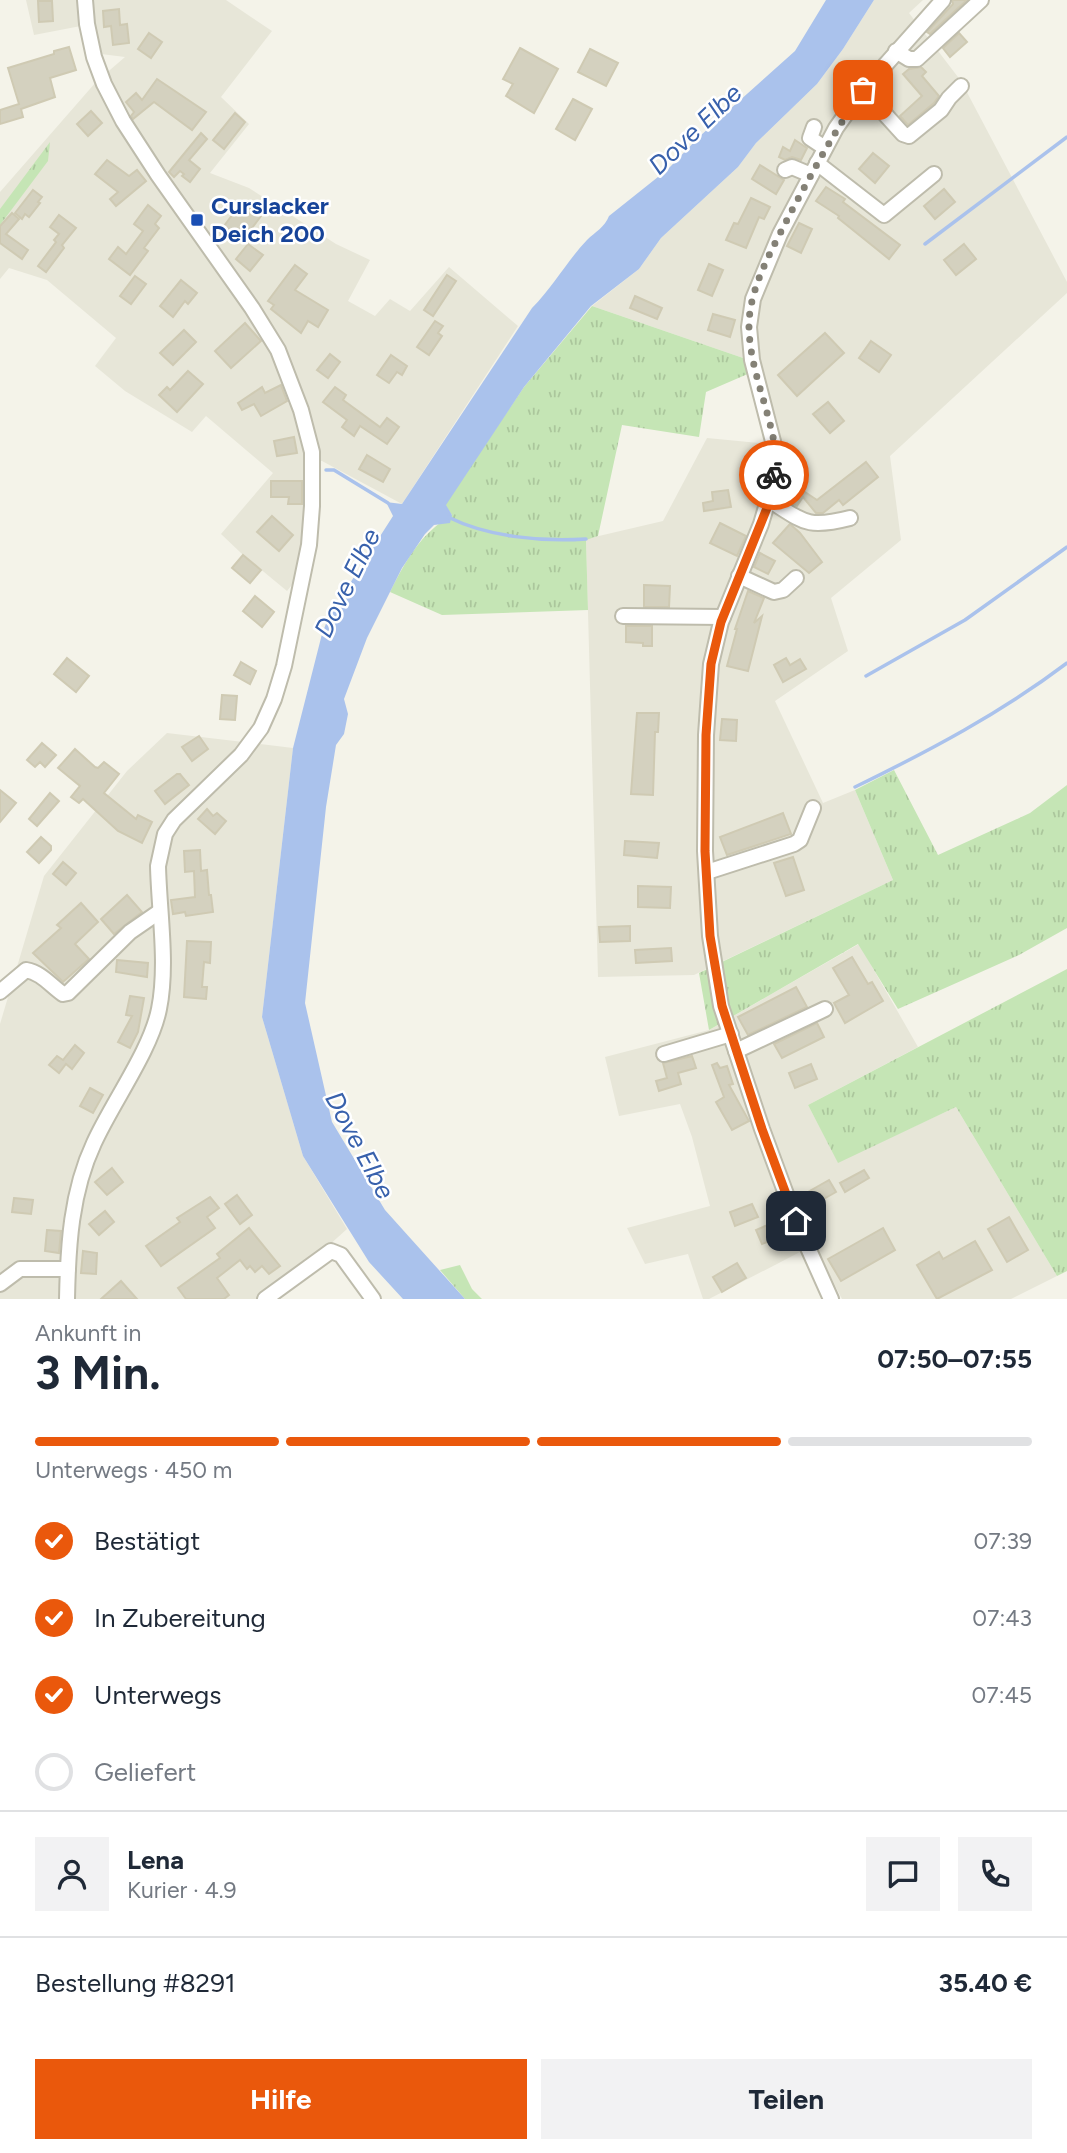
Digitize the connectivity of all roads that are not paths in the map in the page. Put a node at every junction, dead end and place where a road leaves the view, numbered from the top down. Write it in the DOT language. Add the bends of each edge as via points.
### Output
graph roads {
  1 [pos="85,0"];
  2 [pos="943,0"];
  3 [pos="981,0"];
  4 [pos="896,51"];
  5 [pos="961,86"];
  6 [pos="863,90"];
  7 [pos="814,127"];
  8 [pos="825,148"];
  9 [pos="814,169"];
  10 [pos="785,170"];
  11 [pos="934,174"];
  12 [pos="769,500"];
  13 [pos="849,518"];
  14 [pos="739,576"];
  15 [pos="796,578"];
  16 [pos="623,616"];
  17 [pos="723,617"];
  18 [pos="813,808"];
  19 [pos="707,872"];
  20 [pos="159,912"];
  21 [pos="0,992"];
  22 [pos="825,1009"];
  23 [pos="731,1034"];
  24 [pos="736,1051"];
  25 [pos="664,1054"];
  26 [pos="68,1269"];
  27 [pos="0,1284"];
  28 [pos="67,1299"];
  29 [pos="265,1299"];
  30 [pos="373,1299"];
  31 [pos="831,1299"];
  1 -- 20 [label="street" via="94,57 104,84 123,121 278,349 312,452 309,545 274,699 261,728 241,755 183,810 165,834 158,866"];
  2 -- 4 [label="street"];
  3 -- 4 [label="street" via="917,59"];
  4 -- 6 [label="street"];
  5 -- 6 [label="street" via="909,136"];
  6 -- 8 [label="street"];
  7 -- 8 [label="street" via="810,138"];
  8 -- 9 [label="street"];
  9 -- 10 [label="street"];
  9 -- 11 [label="street" via="884,215"];
  9 -- 12 [label="street" via="765,266 749,327 752,360 775,449"];
  12 -- 13 [label="street" via="804,523 827,524"];
  12 -- 14 [label="street"];
  14 -- 15 [label="street" via="774,592"];
  14 -- 17 [label="street"];
  16 -- 17 [label="street"];
  17 -- 19 [label="street" via="711,664 707,723"];
  18 -- 19 [label="street" via="800,840"];
  19 -- 23 [label="street" via="710,936"];
  20 -- 21 [label="street" via="130,932 68,993 63,995 38,972 26,970"];
  20 -- 26 [label="street" via="163,978 159,1010 88,1158 69,1236"];
  22 -- 24 [label="street"];
  23 -- 24 [label="street"];
  23 -- 25 [label="street"];
  24 -- 31 [label="street" via="796,1221"];
  26 -- 27 [label="street" via="20,1269"];
  26 -- 28 [label="street"];
  29 -- 30 [label="street" via="331,1251 341,1255"];
}
